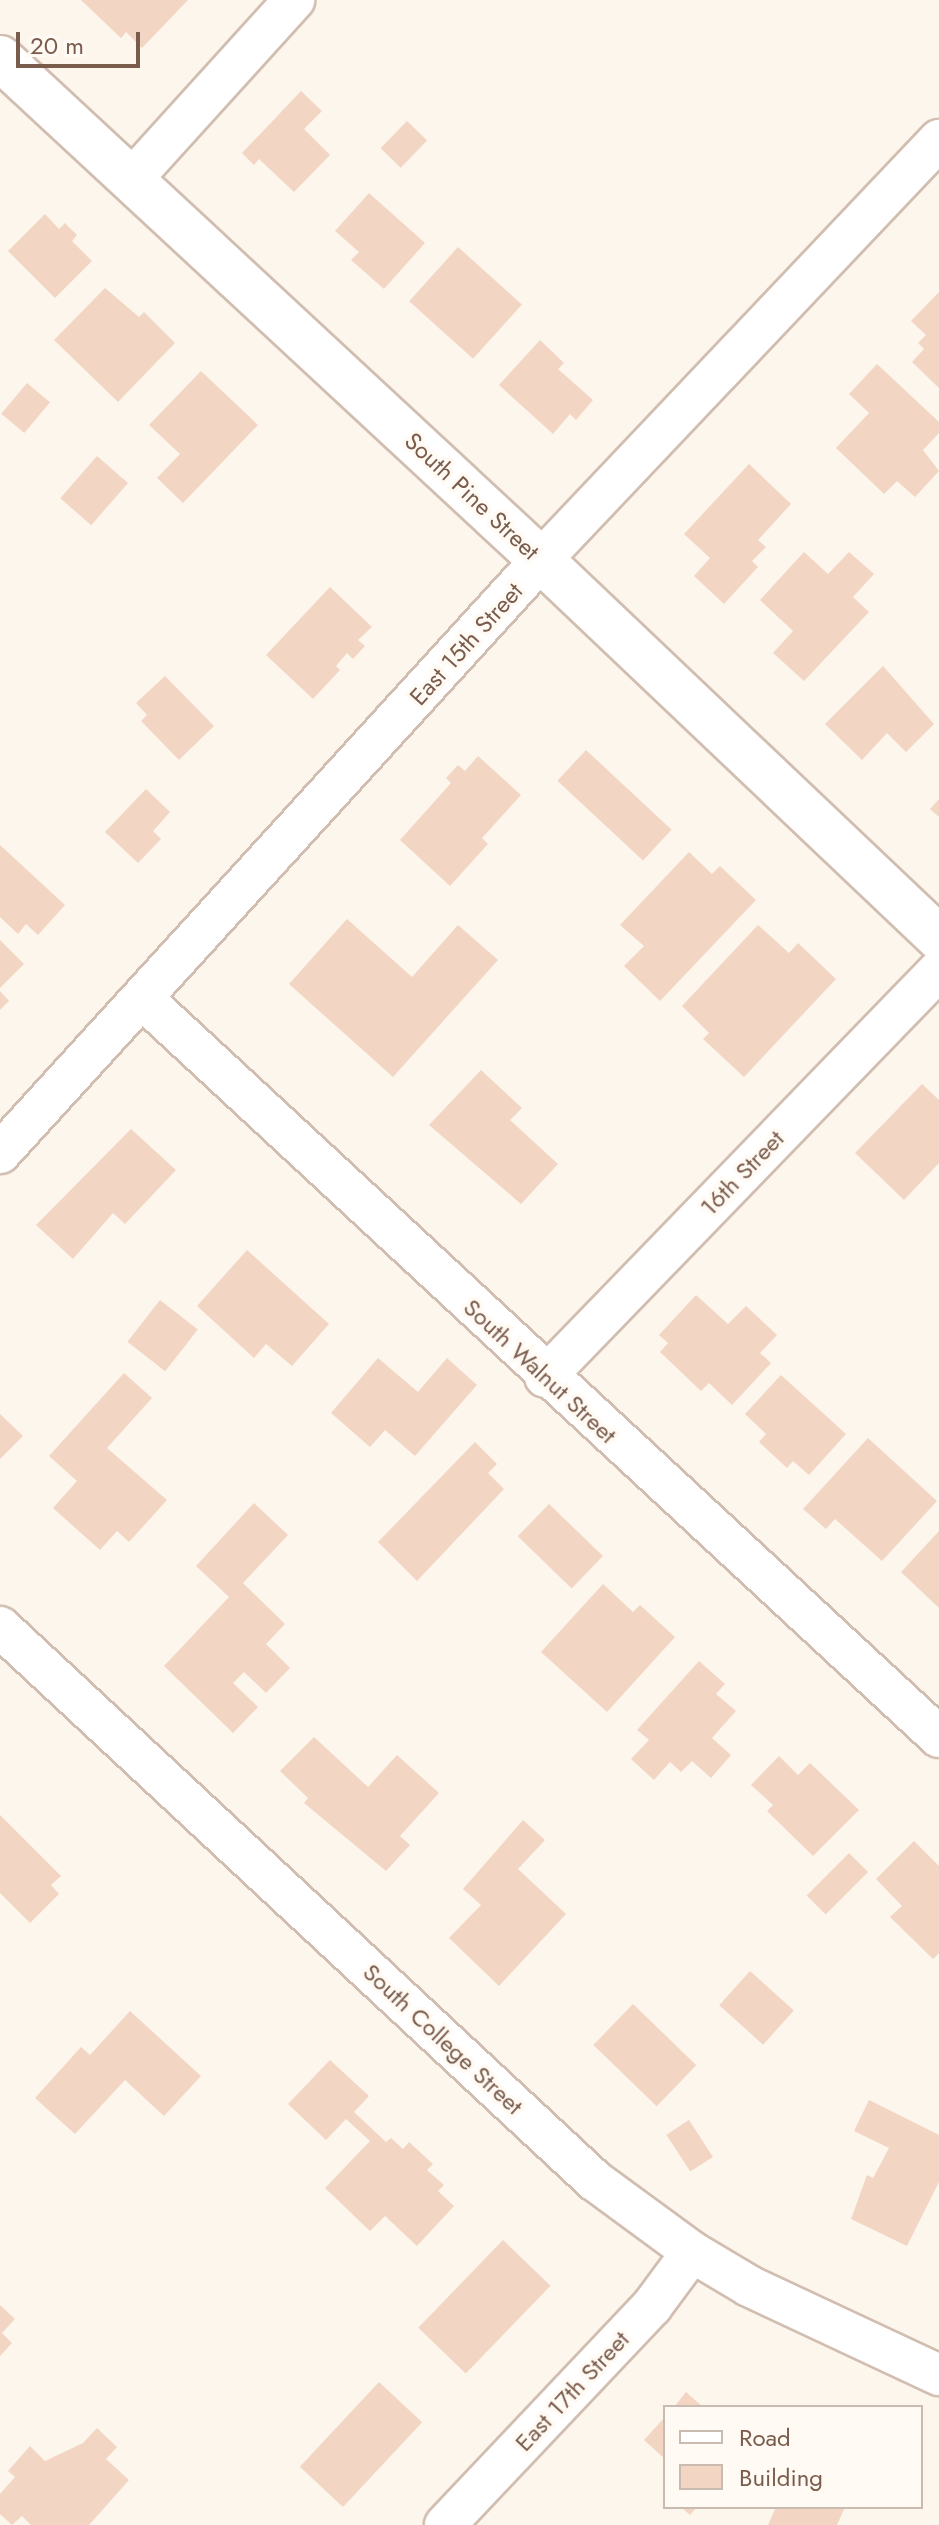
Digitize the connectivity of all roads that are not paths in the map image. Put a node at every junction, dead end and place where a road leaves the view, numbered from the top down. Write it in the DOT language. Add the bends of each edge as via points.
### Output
graph roads {
  1 [pos="294,0"];
  2 [pos="0,58"];
  3 [pos="939,140"];
  4 [pos="131,180"];
  5 [pos="541,560"];
  6 [pos="939,938"];
  7 [pos="939,970"];
  8 [pos="144,1000"];
  9 [pos="0,1153"];
  10 [pos="545,1377"];
  11 [pos="0,1627"];
  12 [pos="939,1737"];
  13 [pos="692,2252"];
  14 [pos="939,2375"];
  15 [pos="445,2525"];
  1 -- 4 [label="street"];
  2 -- 4 [label="street, South Pine Street"];
  3 -- 5 [label="street, East 15th Street"];
  4 -- 5 [label="street, South Pine Street"];
  5 -- 6 [label="street, South Pine Street"];
  5 -- 8 [label="street, East 15th Street"];
  7 -- 10 [label="street, 16th Street"];
  8 -- 9 [label="street, East 15th Street"];
  8 -- 10 [label="street, South Walnut Street"];
  10 -- 12 [label="street, South Walnut Street"];
  11 -- 13 [label="street, South College Street" via="594,2180"];
  13 -- 14 [label="street, South College Street" via="749,2286"];
  13 -- 15 [label="street, East 17th Street" via="652,2306"];
}
